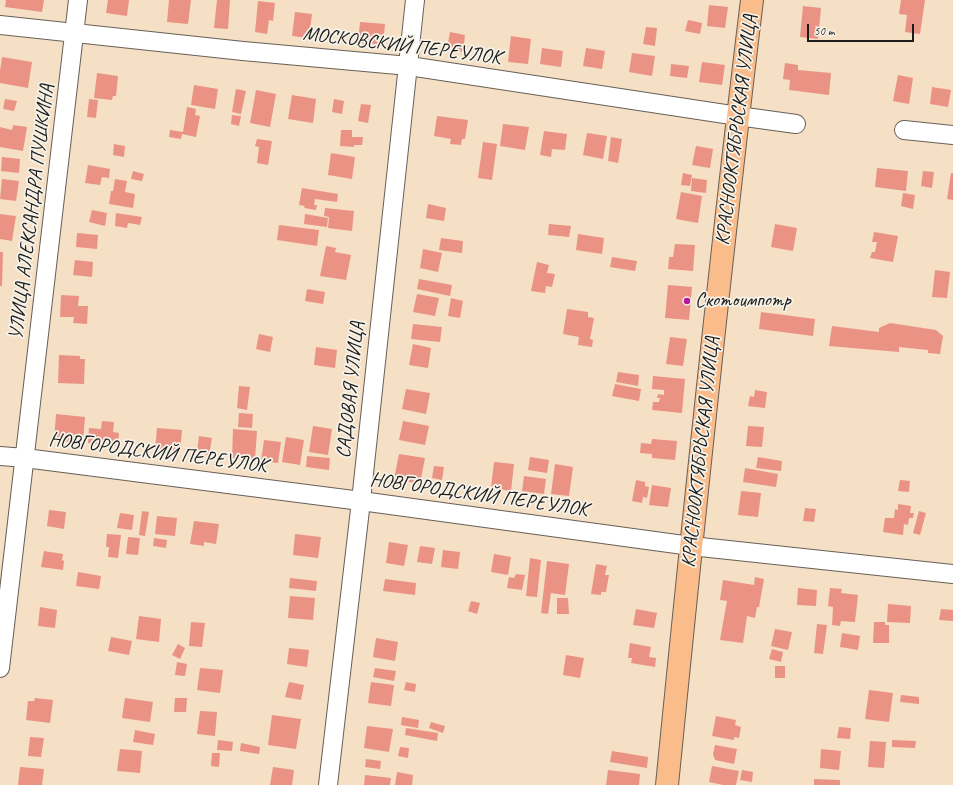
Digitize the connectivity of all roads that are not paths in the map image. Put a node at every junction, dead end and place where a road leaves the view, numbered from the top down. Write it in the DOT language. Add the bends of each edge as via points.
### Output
graph roads {
  1 [pos="78,0"];
  2 [pos="415,0"];
  3 [pos="752,0"];
  4 [pos="0,25"];
  5 [pos="75,32"];
  6 [pos="408,66"];
  7 [pos="738,116"];
  8 [pos="796,124"];
  9 [pos="904,130"];
  10 [pos="953,135"];
  11 [pos="0,456"];
  12 [pos="25,458"];
  13 [pos="361,501"];
  14 [pos="691,546"];
  15 [pos="953,574"];
  16 [pos="0,668"];
  17 [pos="328,785"];
  18 [pos="667,785"];
  1 -- 5 [label="street, УЛИЦА АЛЕКСАНДРА ПУШКИНА"];
  2 -- 6 [label="street, САДОВАЯ УЛИЦА"];
  3 -- 7 [label="main road, КРАСНООКТЯБРЬСКАЯ УЛИЦА"];
  4 -- 5 [label="street, МОСКОВСКИЙ ПЕРЕУЛОК"];
  5 -- 6 [label="street, МОСКОВСКИЙ ПЕРЕУЛОК"];
  5 -- 12 [label="street, УЛИЦА АЛЕКСАНДРА ПУШКИНА"];
  6 -- 7 [label="street, МОСКОВСКИЙ ПЕРЕУЛОК"];
  6 -- 13 [label="street, САДОВАЯ УЛИЦА"];
  7 -- 8 [label="street, МОСКОВСКИЙ ПЕРЕУЛОК"];
  7 -- 14 [label="main road, КРАСНООКТЯБРЬСКАЯ УЛИЦА"];
  9 -- 10 [label="street"];
  11 -- 12 [label="street, НОВГОРОДСКИЙ ПЕРЕУЛОК"];
  12 -- 13 [label="street, НОВГОРОДСКИЙ ПЕРЕУЛОК"];
  12 -- 16 [label="street, УЛИЦА АЛЕКСАНДРА ПУШКИНА"];
  13 -- 14 [label="street, НОВГОРОДСКИЙ ПЕРЕУЛОК"];
  13 -- 17 [label="street, САДОВАЯ УЛИЦА"];
  14 -- 15 [label="street, НОВГОРОДСКИЙ ПЕРЕУЛОК"];
  14 -- 18 [label="main road, КРАСНООКТЯБРЬСКАЯ УЛИЦА"];
}
